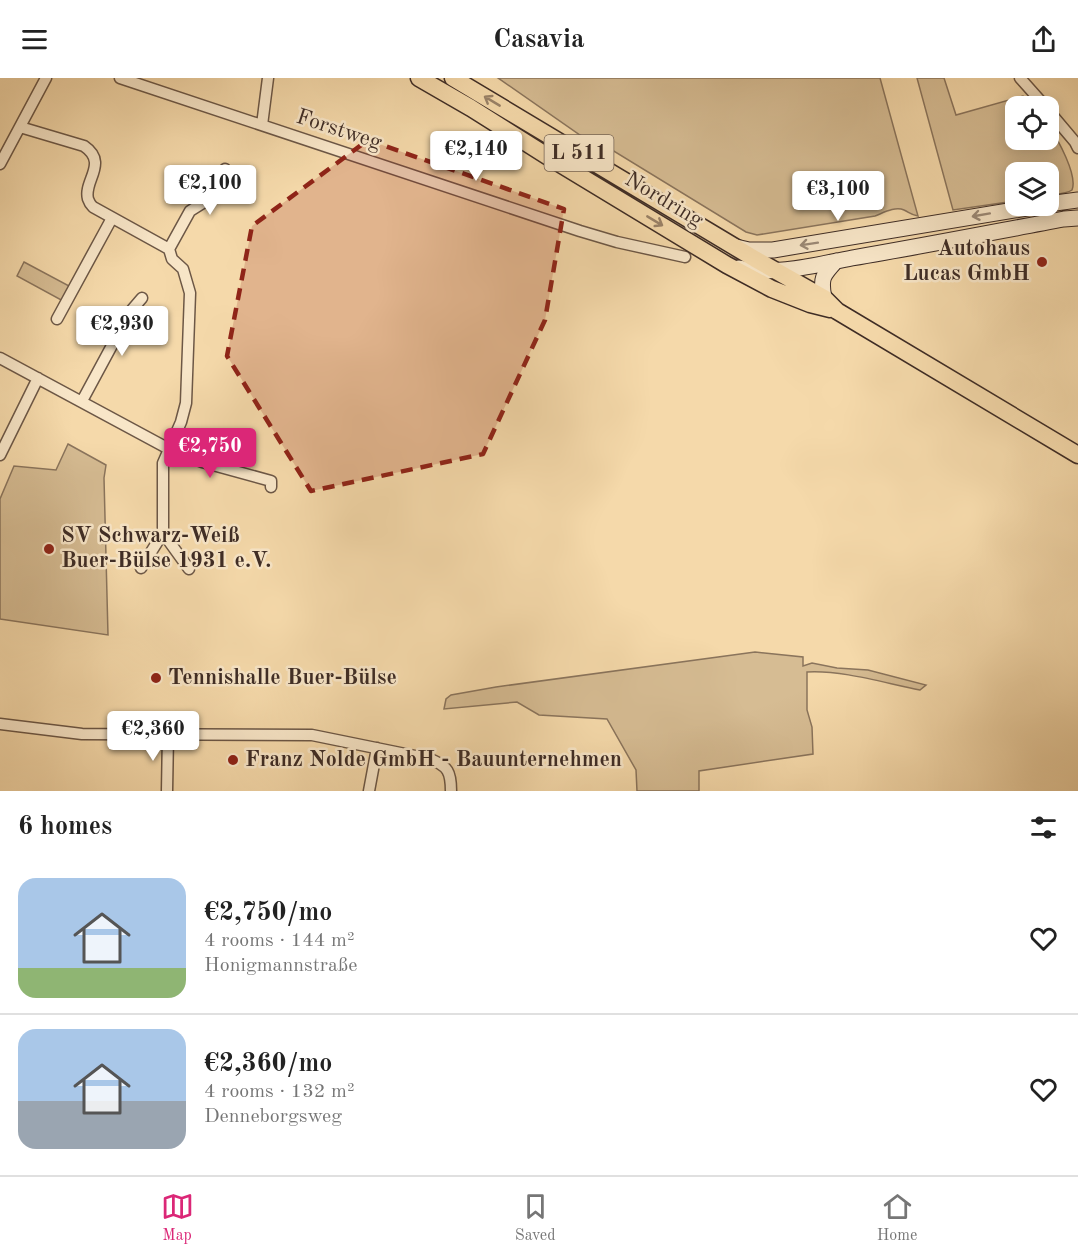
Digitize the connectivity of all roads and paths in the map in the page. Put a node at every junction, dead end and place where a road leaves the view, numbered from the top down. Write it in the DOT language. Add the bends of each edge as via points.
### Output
graph roads {
  1 [pos="46,78"];
  2 [pos="120,78"];
  3 [pos="261,78"];
  4 [pos="268,78"];
  5 [pos="419,78"];
  6 [pos="453,78"];
  7 [pos="1020,78"];
  8 [pos="1036,96"];
  9 [pos="265,101"];
  10 [pos="1059,123"];
  11 [pos="262,125"];
  12 [pos="20,127"];
  13 [pos="1078,148"];
  14 [pos="0,164"];
  15 [pos="225,169"];
  16 [pos="1078,200"];
  17 [pos="1059,203"];
  18 [pos="1005,211"];
  19 [pos="112,218"];
  20 [pos="1078,218"];
  21 [pos="733,246"];
  22 [pos="169,249"];
  23 [pos="773,249"];
  24 [pos="685,257"];
  25 [pos="836,261"];
  26 [pos="727,265"];
  27 [pos="755,265"];
  28 [pos="777,271"];
  29 [pos="772,289"];
  30 [pos="142,298"];
  31 [pos="824,298"];
  32 [pos="837,311"];
  33 [pos="57,319"];
  34 [pos="0,358"];
  35 [pos="38,378"];
  36 [pos="82,402"];
  37 [pos="169,449"];
  38 [pos="0,455"];
  39 [pos="1078,455"];
  40 [pos="271,487"];
  41 [pos="163,533"];
  42 [pos="141,568"];
  43 [pos="189,569"];
  44 [pos="0,724"];
  45 [pos="168,735"];
  46 [pos="377,748"];
  47 [pos="167,791"];
  48 [pos="369,791"];
  49 [pos="451,791"];
  1 -- 12 [label="street"];
  2 -- 11 [label="street, Forstweg"];
  3 -- 9 [label="street"];
  4 -- 9 [label="street"];
  5 -- 26 [label="main road, Nordring / L 511, one-way"];
  21 -- 6 [label="main road, Nordring / L 511, one-way"];
  7 -- 8 [label="street"];
  9 -- 11 [label="street"];
  10 -- 13 [label="street"];
  11 -- 24 [label="street, Forstweg" via="580,231"];
  12 -- 14 [label="street"];
  12 -- 19 [label="street" via="91,150 95,167 88,201"];
  15 -- 22 [label="street" via="209,199 190,211"];
  16 -- 17 [label="main road"];
  18 -- 23 [label="main road, one-way"];
  19 -- 22 [label="street"];
  19 -- 33 [label="street"];
  20 -- 25 [label="main road"];
  21 -- 23 [label="main road"];
  21 -- 27 [label="main road, L 511"];
  22 -- 37 [label="street" via="172,259 183,269 190,293 186,403"];
  23 -- 27 [label="main road"];
  25 -- 28 [label="main road"];
  25 -- 31 [label="main road" via="823,275"];
  26 -- 27 [label="main road"];
  26 -- 29 [label="main road, L 511"];
  27 -- 28 [label="main road, L 511"];
  27 -- 29 [label="main road"];
  28 -- 31 [label="main road, L 511"];
  29 -- 32 [label="main road, L 511"];
  30 -- 36 [label="street" via="130,312"];
  31 -- 32 [label="main road, L 511"];
  32 -- 39 [label="main road, L 511"];
  34 -- 35 [label="street"];
  35 -- 36 [label="street"];
  35 -- 38 [label="street"];
  36 -- 37 [label="street"];
  37 -- 40 [label="street" via="271,481"];
  37 -- 41 [label="street" via="163,463"];
  41 -- 42 [label="street"];
  41 -- 43 [label="street"];
  44 -- 45 [label="street" via="82,734"];
  45 -- 46 [label="street" via="312,735"];
  45 -- 47 [label="street"];
  46 -- 48 [label="street"];
  46 -- 49 [label="street" via="439,762 450,775"];
}
